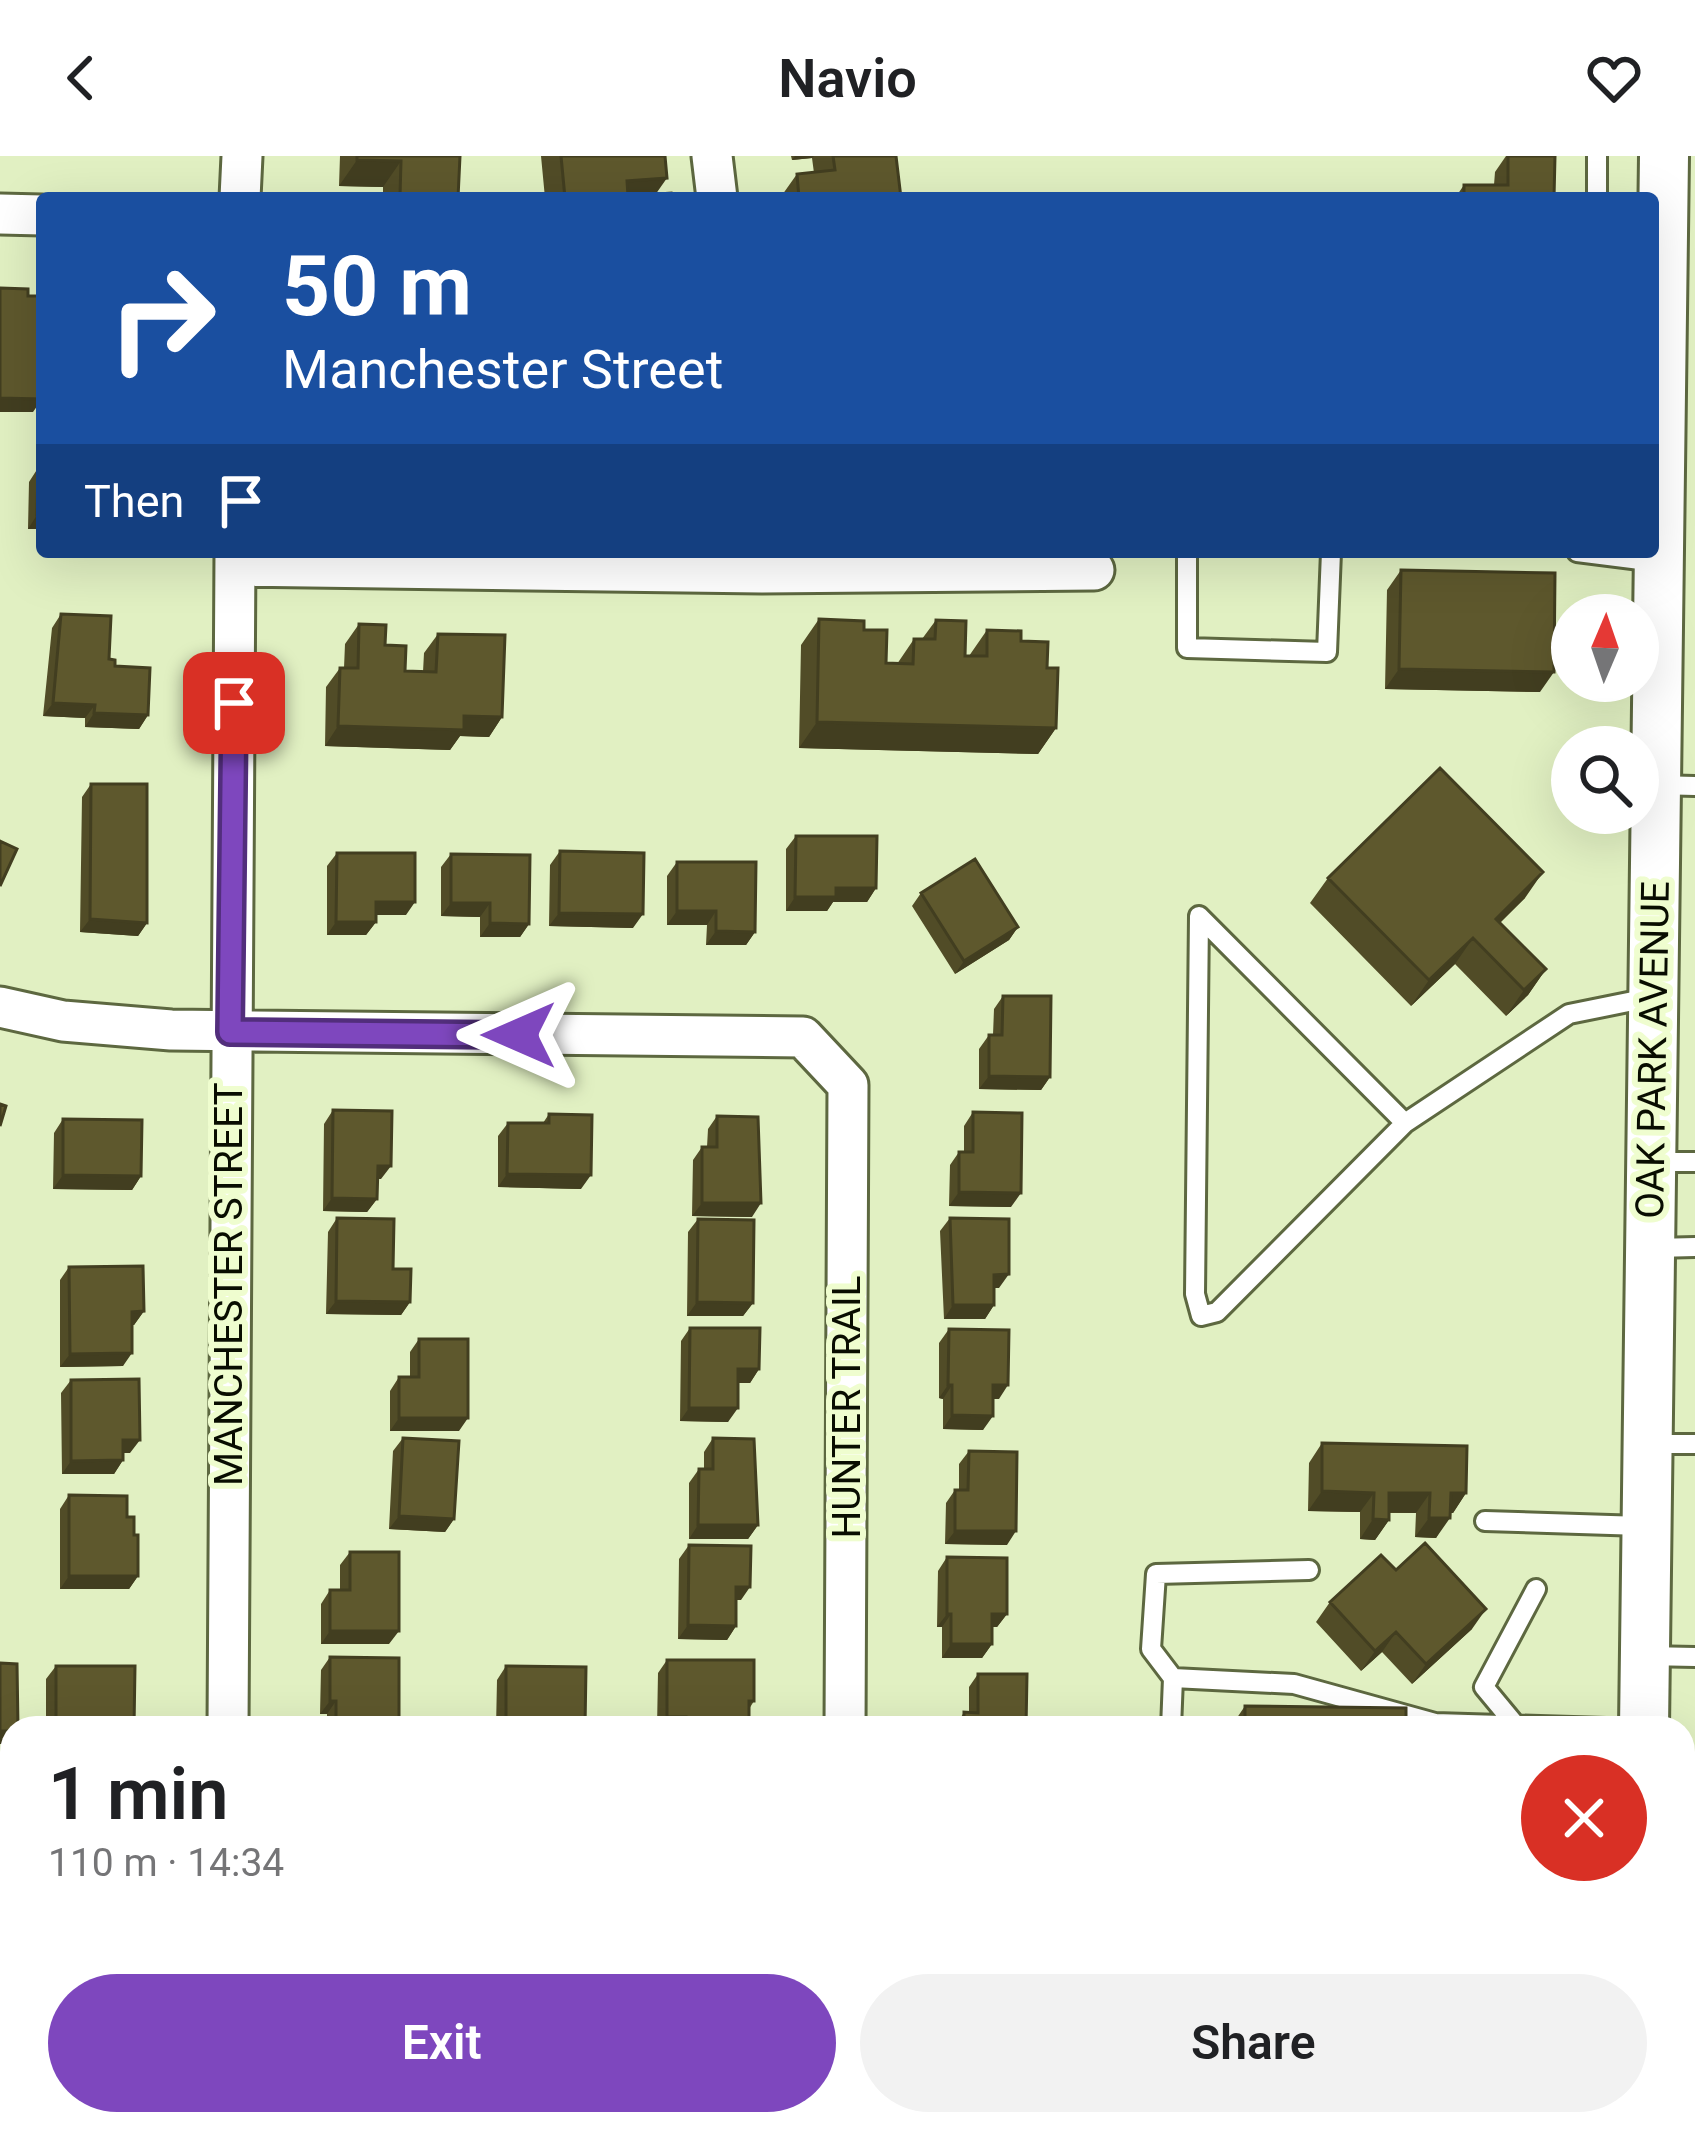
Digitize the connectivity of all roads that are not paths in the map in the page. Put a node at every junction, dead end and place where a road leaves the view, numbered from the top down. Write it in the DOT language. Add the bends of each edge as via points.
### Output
graph roads {
  1 [pos="242,156"];
  2 [pos="712,156"];
  3 [pos="1597,156"];
  4 [pos="1664,156"];
  5 [pos="240,192"];
  6 [pos="716,192"];
  7 [pos="1597,192"];
  8 [pos="0,214"];
  9 [pos="36,215"];
  10 [pos="1669,465"];
  11 [pos="1187,558"];
  12 [pos="1331,558"];
  13 [pos="1622,558"];
  14 [pos="235,559"];
  15 [pos="761,562"];
  16 [pos="1659,563"];
  17 [pos="1094,570"];
  18 [pos="1676,786"];
  19 [pos="1653,997"];
  20 [pos="0,1007"];
  21 [pos="230,1032"];
  22 [pos="1406,1124"];
  23 [pos="1673,1162"];
  24 [pos="1672,1248"];
  25 [pos="1671,1444"];
  26 [pos="1485,1521"];
  27 [pos="1647,1527"];
  28 [pos="1309,1570"];
  29 [pos="1536,1589"];
  30 [pos="1645,1655"];
  31 [pos="1695,1657"];
  32 [pos="1173,1678"];
  33 [pos="228,1716"];
  34 [pos="845,1716"];
  35 [pos="1171,1716"];
  36 [pos="1404,1716"];
  37 [pos="1506,1716"];
  38 [pos="1644,1716"];
  1 -- 5 [label="street"];
  2 -- 6 [label="street"];
  3 -- 7 [label="lane"];
  4 -- 10 [label="street, OAK PARK AVENUE"];
  8 -- 9 [label="street"];
  10 -- 16 [label="street, OAK PARK AVENUE"];
  11 -- 12 [label="lane" via="1186,648 1327,652"];
  13 -- 16 [label="lane"];
  14 -- 15 [label="street"];
  14 -- 21 [label="street, MANCHESTER STREET"];
  15 -- 17 [label="street"];
  16 -- 18 [label="street, OAK PARK AVENUE"];
  18 -- 19 [label="street, OAK PARK AVENUE"];
  19 -- 22 [label="lane" via="1569,1014"];
  19 -- 23 [label="street, OAK PARK AVENUE"];
  20 -- 21 [label="street" via="113,1028"];
  21 -- 33 [label="street, MANCHESTER STREET"];
  21 -- 34 [label="street, HUNTER TRAIL" via="802,1037 848,1085"];
  22 -- 22 [label="lane" via="1217,1312 1201,1316 1198,916"];
  23 -- 24 [label="street, OAK PARK AVENUE"];
  24 -- 25 [label="street, OAK PARK AVENUE"];
  25 -- 27 [label="street, OAK PARK AVENUE"];
  26 -- 27 [label="lane"];
  27 -- 30 [label="street, OAK PARK AVENUE"];
  28 -- 32 [label="lane" via="1156,1574 1151,1649"];
  29 -- 37 [label="lane" via="1484,1687"];
  30 -- 31 [label="lane"];
  30 -- 38 [label="street, OAK PARK AVENUE"];
  32 -- 35 [label="lane"];
  32 -- 36 [label="lane" via="1294,1684"];
}
